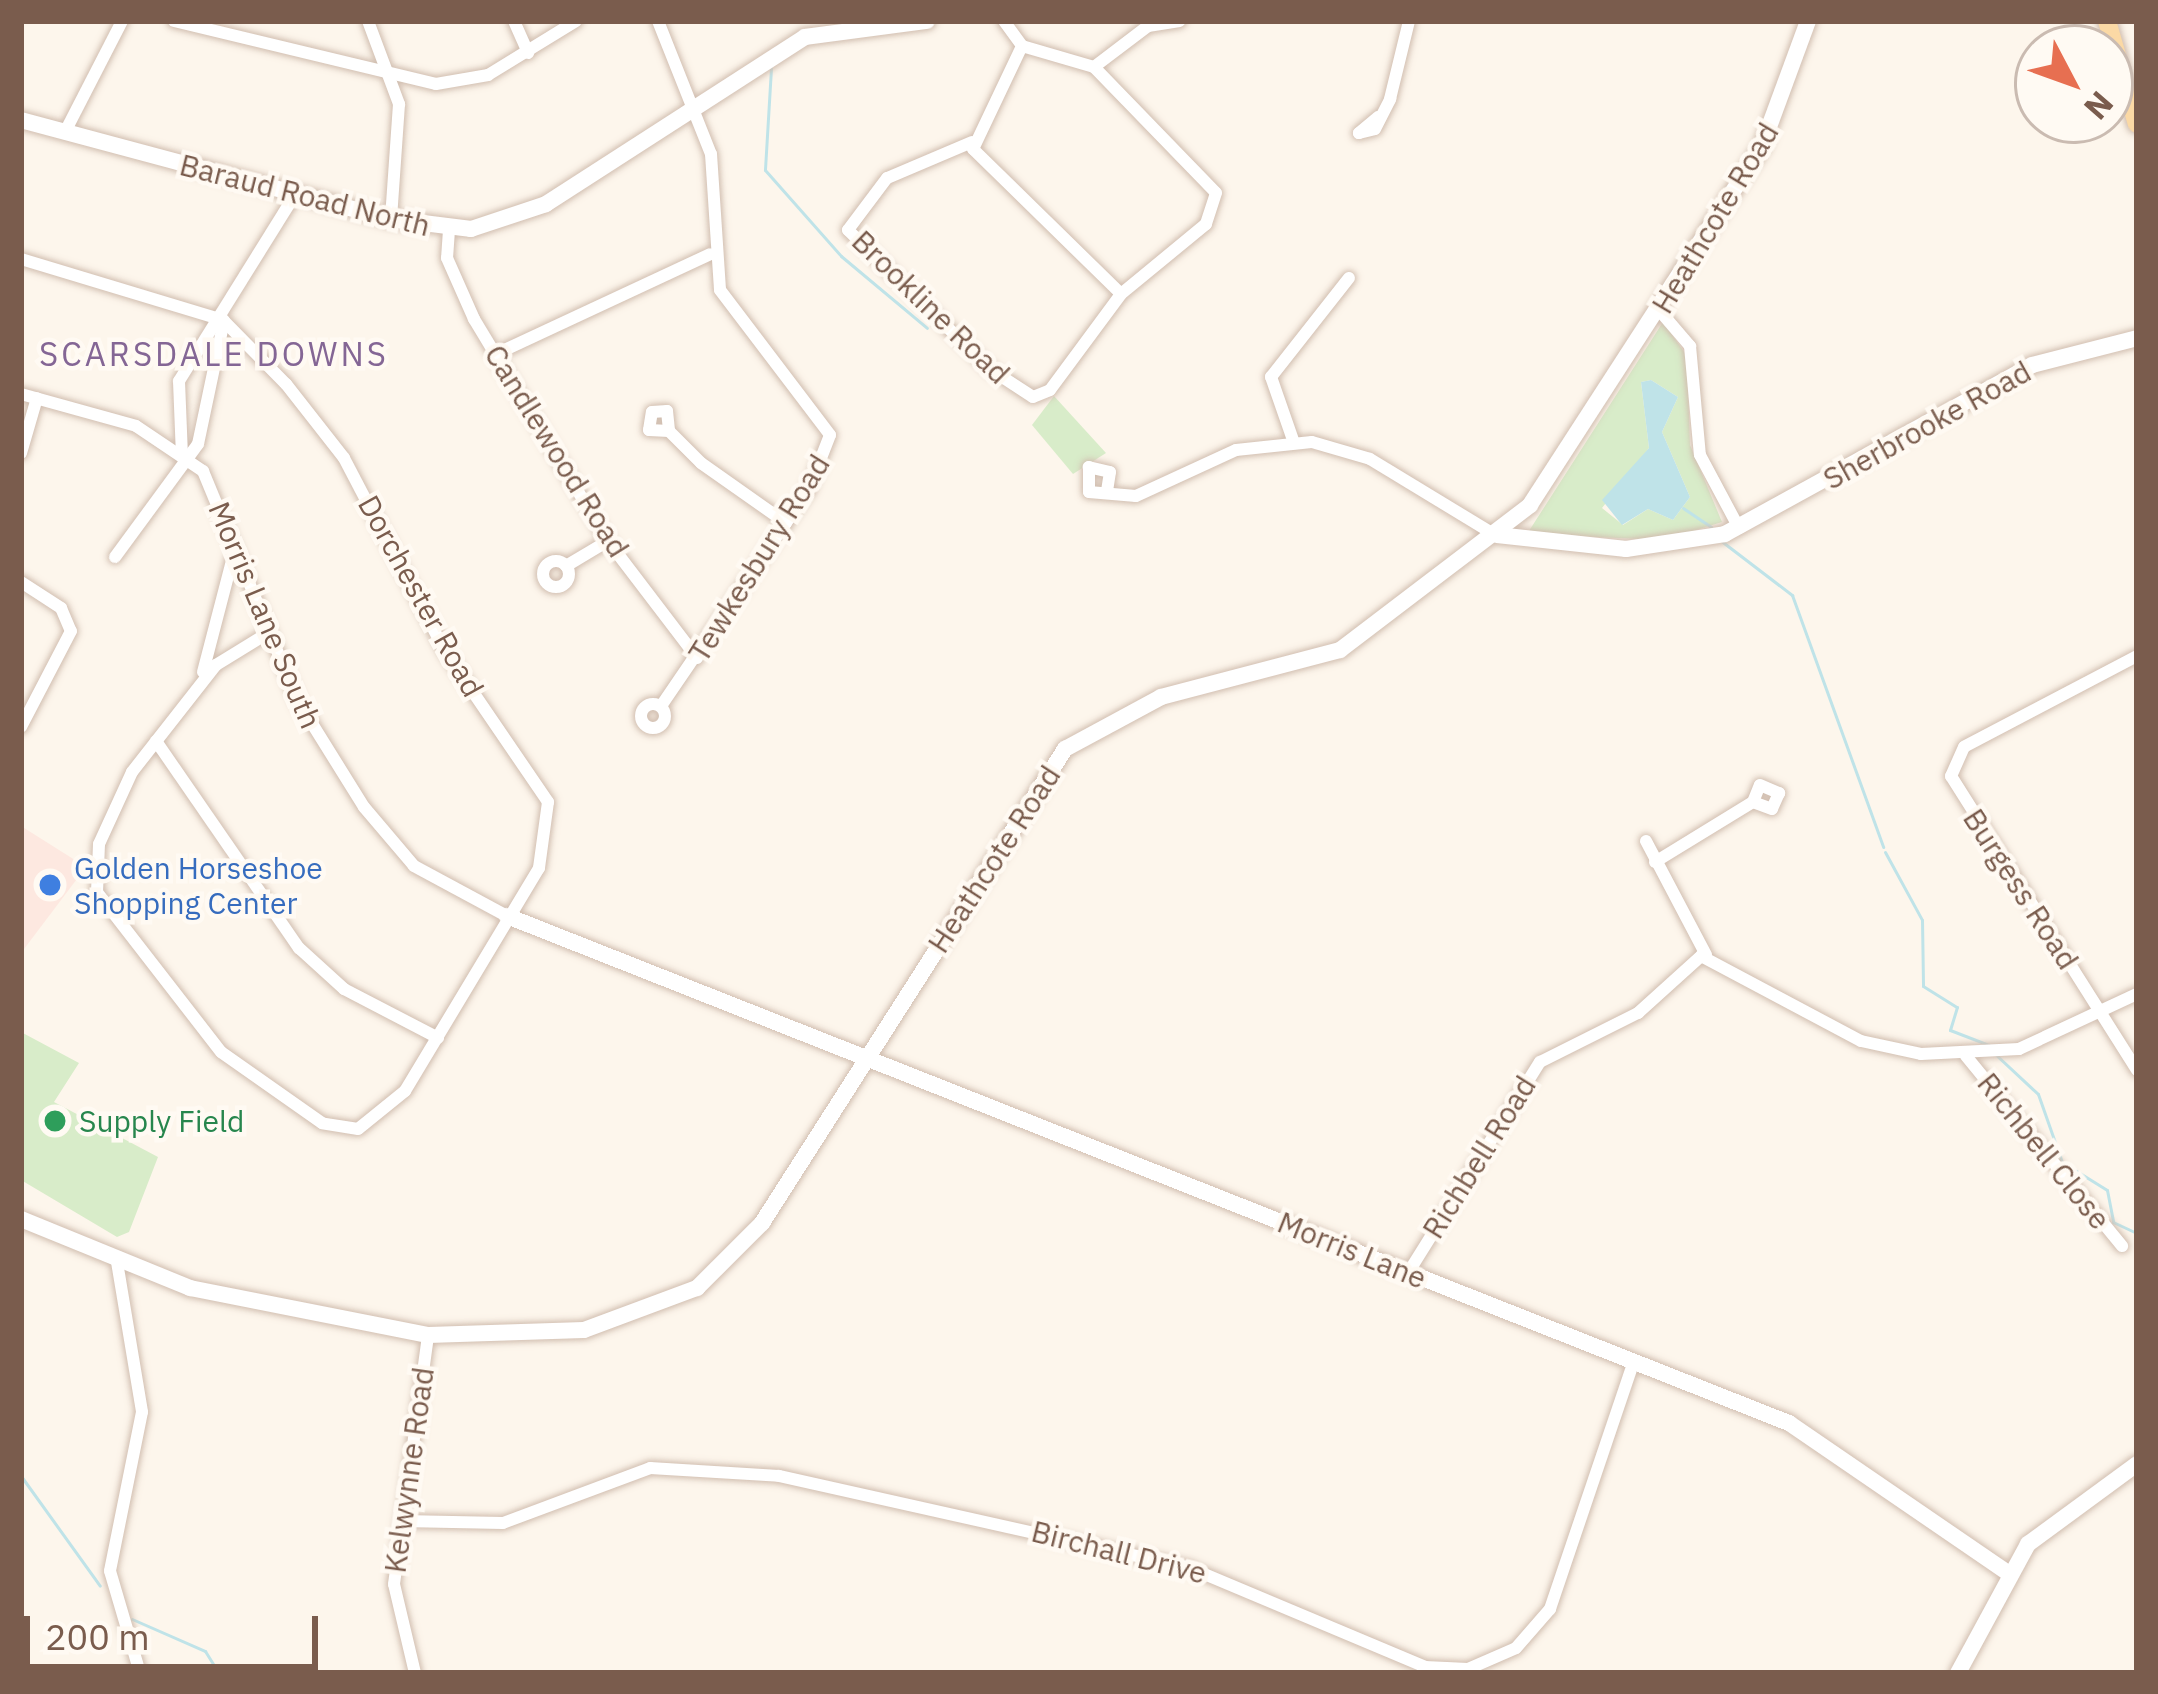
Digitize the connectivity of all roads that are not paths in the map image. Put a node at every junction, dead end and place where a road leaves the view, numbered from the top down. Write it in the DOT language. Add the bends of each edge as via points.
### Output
graph roads {
  1 [pos="122,21"];
  2 [pos="174,21"];
  3 [pos="368,21"];
  4 [pos="514,21"];
  5 [pos="576,21"];
  6 [pos="658,21"];
  7 [pos="927,21"];
  8 [pos="1004,21"];
  9 [pos="1180,21"];
  10 [pos="1409,21"];
  11 [pos="1808,21"];
  12 [pos="815,27"];
  13 [pos="1022,46"];
  14 [pos="528,53"];
  15 [pos="1094,67"];
  16 [pos="392,77"];
  17 [pos="692,107"];
  18 [pos="1378,117"];
  19 [pos="21,120"];
  20 [pos="65,132"];
  21 [pos="972,142"];
  22 [pos="295,195"];
  23 [pos="391,219"];
  24 [pos="449,230"];
  25 [pos="710,254"];
  26 [pos="21,259"];
  27 [pos="1349,278"];
  28 [pos="1121,294"];
  29 [pos="1659,310"];
  30 [pos="224,320"];
  31 [pos="2137,338"];
  32 [pos="496,354"];
  33 [pos="21,394"];
  34 [pos="37,398"];
  35 [pos="669,431"];
  36 [pos="1294,440"];
  37 [pos="21,453"];
  38 [pos="182,456"];
  39 [pos="1107,491"];
  40 [pos="786,523"];
  41 [pos="1726,533"];
  42 [pos="1496,536"];
  43 [pos="608,542"];
  44 [pos="234,548"];
  45 [pos="115,557"];
  46 [pos="566,566"];
  47 [pos="21,582"];
  48 [pos="268,633"];
  49 [pos="2137,656"];
  50 [pos="698,658"];
  51 [pos="191,694"];
  52 [pos="661,706"];
  53 [pos="21,727"];
  54 [pos="156,741"];
  55 [pos="1753,802"];
  56 [pos="1646,841"];
  57 [pos="1655,862"];
  58 [pos="507,916"];
  59 [pos="1706,955"];
  60 [pos="668,978"];
  61 [pos="2137,994"];
  62 [pos="2100,1012"];
  63 [pos="437,1038"];
  64 [pos="1966,1056"];
  65 [pos="867,1058"];
  66 [pos="2137,1070"];
  67 [pos="21,1219"];
  68 [pos="2122,1246"];
  69 [pos="117,1262"];
  70 [pos="1408,1273"];
  71 [pos="428,1335"];
  72 [pos="1634,1361"];
  73 [pos="2137,1464"];
  74 [pos="402,1521"];
  75 [pos="2008,1574"];
  76 [pos="1492,1668"];
  77 [pos="140,1673"];
  78 [pos="415,1673"];
  79 [pos="1958,1673"];
  1 -- 20 [label="street"];
  2 -- 16 [label="street"];
  3 -- 16 [label="street"];
  4 -- 14 [label="street"];
  5 -- 14 [label="street"];
  6 -- 17 [label="street, Tewkesbury Road"];
  7 -- 12 [label="street, Baraud Road North"];
  8 -- 13 [label="street"];
  9 -- 15 [label="street" via="1148,26"];
  10 -- 18 [label="street"];
  11 -- 29 [label="street, Heathcote Road" via="1762,146"];
  12 -- 17 [label="street, Baraud Road North"];
  13 -- 15 [label="street"];
  13 -- 21 [label="street"];
  14 -- 16 [label="street" via="458,84"];
  15 -- 28 [label="street" via="1216,193 1206,224"];
  16 -- 23 [label="street" via="403,158"];
  17 -- 24 [label="street, Baraud Road North" via="546,204"];
  17 -- 25 [label="street, Tewkesbury Road" via="713,164"];
  19 -- 20 [label="street, Baraud Road North"];
  20 -- 22 [label="street, Baraud Road North"];
  21 -- 28 [label="street" via="1067,251"];
  21 -- 28 [label="street, Brookline Road" via="887,178 848,230 990,369 1033,397"];
  22 -- 23 [label="street, Baraud Road North"];
  22 -- 30 [label="street"];
  23 -- 24 [label="street, Baraud Road North"];
  24 -- 32 [label="street, Candlewood Road" via="455,287"];
  25 -- 32 [label="street"];
  25 -- 40 [label="street, Tewkesbury Road" via="737,323 829,426 826,459"];
  26 -- 30 [label="street"];
  27 -- 36 [label="street" via="1271,377"];
  29 -- 41 [label="street" via="1690,346 1700,454"];
  29 -- 42 [label="street, Heathcote Road" via="1548,482"];
  30 -- 38 [label="street" via="199,440"];
  30 -- 38 [label="street" via="178,381"];
  30 -- 58 [label="street, Dorchester Road" via="344,458 446,651 548,802 547,851"];
  31 -- 41 [label="street, Sherbrooke Road" via="2032,365"];
  32 -- 43 [label="street, Candlewood Road"];
  33 -- 34 [label="street, Morris Lane South"];
  34 -- 37 [label="street"];
  34 -- 38 [label="street, Morris Lane South" via="136,426"];
  35 -- 40 [label="street"];
  36 -- 39 [label="street, Sherbrooke Road" via="1236,449 1136,496"];
  36 -- 42 [label="street, Sherbrooke Road" via="1370,459"];
  38 -- 44 [label="street, Morris Lane South" via="203,471"];
  38 -- 45 [label="street"];
  40 -- 50 [label="street, Tewkesbury Road"];
  41 -- 42 [label="street, Sherbrooke Road" via="1626,549"];
  42 -- 65 [label="street, Heathcote Road" via="1340,650 1161,697 1086,732 1046,775"];
  43 -- 46 [label="street"];
  43 -- 50 [label="street, Candlewood Road"];
  44 -- 48 [label="street, Morris Lane South"];
  44 -- 51 [label="street" via="227,608"];
  47 -- 53 [label="street" via="61,608 71,631"];
  48 -- 51 [label="street"];
  48 -- 58 [label="street, Morris Lane South" via="318,740 397,848 455,893"];
  49 -- 62 [label="street, Burgess Road" via="1964,746 1951,768"];
  50 -- 52 [label="street, Tewkesbury Road"];
  51 -- 54 [label="street"];
  54 -- 63 [label="street" via="298,948 344,989"];
  54 -- 63 [label="street, Dorchester Road" via="99,844 100,899 255,1081 335,1129 368,1126"];
  55 -- 57 [label="street"];
  56 -- 57 [label="street"];
  57 -- 59 [label="street"];
  58 -- 60 [label="street, Morris Lane South"];
  58 -- 63 [label="street, Dorchester Road"];
  59 -- 64 [label="street" via="1861,1040"];
  59 -- 70 [label="street, Richbell Road" via="1638,1013 1540,1062"];
  60 -- 65 [label="street, Morris Lane"];
  61 -- 62 [label="street"];
  62 -- 64 [label="street" via="1996,1055"];
  62 -- 66 [label="street"];
  64 -- 68 [label="street, Richbell Close"];
  65 -- 70 [label="street, Morris Lane"];
  65 -- 71 [label="street, Heathcote Road" via="762,1223 697,1288 584,1330"];
  67 -- 69 [label="street, Heathcote Road"];
  69 -- 71 [label="street, Heathcote Road" via="190,1288"];
  69 -- 77 [label="street" via="142,1412 110,1571"];
  70 -- 72 [label="street, Morris Lane"];
  71 -- 74 [label="street, Kelwynne Road"];
  72 -- 75 [label="street, Morris Lane" via="1806,1432"];
  72 -- 76 [label="street, Birchall Drive" via="1550,1609"];
  73 -- 75 [label="street" via="2048,1525"];
  74 -- 76 [label="street, Birchall Drive" via="503,1523 650,1468 772,1475 1190,1568 1435,1670"];
  74 -- 78 [label="street, Kelwynne Road" via="393,1612"];
  75 -- 79 [label="street"];
}
